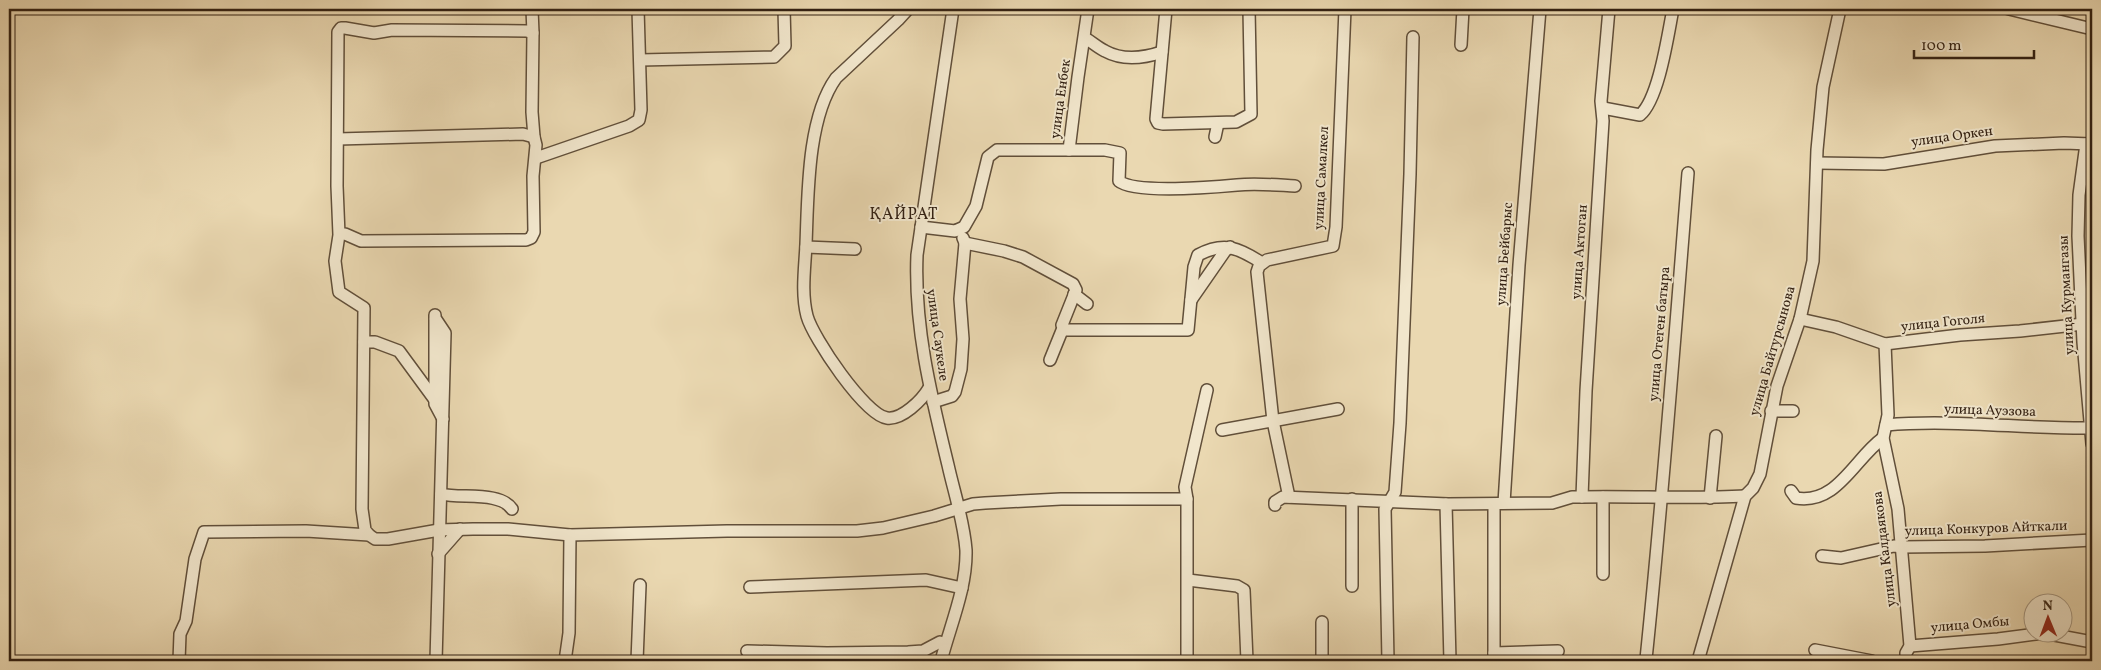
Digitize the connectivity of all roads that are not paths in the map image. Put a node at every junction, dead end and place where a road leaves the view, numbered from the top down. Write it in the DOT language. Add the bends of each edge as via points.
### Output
graph roads {
  1 [pos="532,9"];
  2 [pos="638,9"];
  3 [pos="784,9"];
  4 [pos="908,9"];
  5 [pos="953,9"];
  6 [pos="1088,9"];
  7 [pos="1166,9"];
  8 [pos="1249,9"];
  9 [pos="1345,9"];
  10 [pos="1463,9"];
  11 [pos="1540,9"];
  12 [pos="1609,9"];
  13 [pos="1673,9"];
  14 [pos="1840,9"];
  15 [pos="2009,9"];
  16 [pos="2092,29"];
  17 [pos="533,33"];
  18 [pos="1412,37"];
  19 [pos="1085,38"];
  20 [pos="1461,44"];
  21 [pos="1162,52"];
  22 [pos="640,60"];
  23 [pos="1603,108"];
  24 [pos="1218,122"];
  25 [pos="2092,132"];
  26 [pos="1215,137"];
  27 [pos="338,139"];
  28 [pos="535,141"];
  29 [pos="2090,144"];
  30 [pos="1069,150"];
  31 [pos="547,153"];
  32 [pos="536,158"];
  33 [pos="1817,163"];
  34 [pos="1688,173"];
  35 [pos="1295,186"];
  36 [pos="921,227"];
  37 [pos="959,230"];
  38 [pos="339,235"];
  39 [pos="965,243"];
  40 [pos="806,247"];
  41 [pos="1230,247"];
  42 [pos="855,250"];
  43 [pos="1262,263"];
  44 [pos="1074,294"];
  45 [pos="1191,300"];
  46 [pos="1086,304"];
  47 [pos="1800,319"];
  48 [pos="2088,324"];
  49 [pos="1063,328"];
  50 [pos="364,342"];
  51 [pos="1885,344"];
  52 [pos="1050,360"];
  53 [pos="929,388"];
  54 [pos="1207,390"];
  55 [pos="435,400"];
  56 [pos="933,402"];
  57 [pos="1338,409"];
  58 [pos="1771,411"];
  59 [pos="1794,411"];
  60 [pos="444,420"];
  61 [pos="1273,421"];
  62 [pos="1886,426"];
  63 [pos="2092,428"];
  64 [pos="1222,430"];
  65 [pos="1716,436"];
  66 [pos="1883,438"];
  67 [pos="2092,444"];
  68 [pos="1791,491"];
  69 [pos="441,494"];
  70 [pos="1661,496"];
  71 [pos="1745,496"];
  72 [pos="1289,497"];
  73 [pos="1582,497"];
  74 [pos="1603,497"];
  75 [pos="1710,498"];
  76 [pos="1187,499"];
  77 [pos="1352,499"];
  78 [pos="1390,502"];
  79 [pos="1499,503"];
  80 [pos="1446,504"];
  81 [pos="1275,505"];
  82 [pos="958,508"];
  83 [pos="512,509"];
  84 [pos="460,529"];
  85 [pos="439,530"];
  86 [pos="369,535"];
  87 [pos="570,535"];
  88 [pos="2092,540"];
  89 [pos="1902,547"];
  90 [pos="438,554"];
  91 [pos="1822,556"];
  92 [pos="1603,574"];
  93 [pos="1188,580"];
  94 [pos="640,585"];
  95 [pos="750,586"];
  96 [pos="1352,586"];
  97 [pos="962,588"];
  98 [pos="1322,622"];
  99 [pos="2092,642"];
  100 [pos="946,644"];
  101 [pos="1910,646"];
  102 [pos="747,650"];
  103 [pos="1815,650"];
  104 [pos="1558,651"];
  105 [pos="1494,657"];
  106 [pos="179,661"];
  107 [pos="436,661"];
  108 [pos="565,661"];
  109 [pos="637,661"];
  110 [pos="941,661"];
  111 [pos="1186,661"];
  112 [pos="1247,661"];
  113 [pos="1322,661"];
  114 [pos="1388,661"];
  115 [pos="1450,661"];
  116 [pos="1643,661"];
  117 [pos="1698,661"];
  118 [pos="1872,661"];
  119 [pos="1906,661"];
  1 -- 17 [label="street"];
  2 -- 22 [label="street"];
  3 -- 22 [label="street" via="784,46 774,57"];
  4 -- 40 [label="street" via="829,88 821,108 809,176"];
  5 -- 36 [label="street, улица Саукеле"];
  6 -- 19 [label="street, улица Енбек"];
  7 -- 21 [label="street"];
  8 -- 24 [label="street" via="1251,114 1236,122"];
  9 -- 43 [label="street, улица Самалкел" via="1333,246"];
  10 -- 20 [label="street"];
  11 -- 79 [label="street, улица Бейбарыс"];
  12 -- 23 [label="street, улица Актоган"];
  13 -- 23 [label="street" via="1658,79 1645,111 1640,115"];
  14 -- 33 [label="street, улица Байтурсынова" via="1823,87"];
  15 -- 16 [label="street"];
  17 -- 27 [label="street" via="374,32 341,28 338,32"];
  17 -- 28 [label="street"];
  18 -- 78 [label="street" via="1410,183 1400,423 1395,492"];
  19 -- 21 [label="street" via="1105,52 1122,58"];
  19 -- 30 [label="street, улица Енбек"];
  21 -- 24 [label="street" via="1156,122"];
  22 -- 31 [label="street" via="639,120"];
  23 -- 73 [label="street, улица Актоган"];
  24 -- 26 [label="street"];
  25 -- 29 [label="street, улица Курмангазы"];
  27 -- 28 [label="street" via="523,134"];
  27 -- 38 [label="street"];
  28 -- 31 [label="street" via="541,153"];
  28 -- 32 [label="street"];
  29 -- 33 [label="street, улица Оркен" via="1995,146 1884,164"];
  29 -- 48 [label="street, улица Курмангазы" via="2079,195 2078,236"];
  30 -- 35 [label="street" via="1120,152 1119,180 1132,186"];
  30 -- 37 [label="street, улица Енбек" via="997,150 992,153 988,157 976,206 968,222"];
  31 -- 32 [label="street"];
  32 -- 38 [label="street" via="533,176 534,232 526,240 361,241 345,234"];
  33 -- 47 [label="street, улица Байтурсынова" via="1813,261"];
  34 -- 70 [label="street, улица Отеген батыра"];
  36 -- 37 [label="street"];
  36 -- 53 [label="street, улица Саукеле" via="915,288"];
  37 -- 39 [label="street"];
  38 -- 50 [label="street" via="335,261 339,292 364,308"];
  39 -- 44 [label="street" via="1023,257 1073,284 1076,287"];
  39 -- 56 [label="street" via="960,299 961,369 952,396"];
  40 -- 42 [label="street"];
  40 -- 53 [label="street" via="804,292 807,317 827,352 869,409 878,416 898,416"];
  41 -- 43 [label="street"];
  41 -- 45 [label="street"];
  41 -- 45 [label="street" via="1208,250 1198,256"];
  43 -- 61 [label="street" via="1258,272"];
  44 -- 46 [label="street"];
  44 -- 49 [label="street"];
  45 -- 49 [label="street" via="1188,330"];
  47 -- 51 [label="street, улица Гоголя"];
  47 -- 58 [label="street, улица Байтурсынова"];
  48 -- 51 [label="street, улица Гоголя" via="2020,332 1960,334"];
  48 -- 63 [label="street, улица Курмангазы"];
  49 -- 52 [label="street"];
  50 -- 55 [label="street" via="375,342 400,351"];
  50 -- 86 [label="street" via="362,509 364,530"];
  51 -- 62 [label="street, улица Калдаякова"];
  53 -- 56 [label="street, улица Саукеле"];
  54 -- 76 [label="street" via="1185,487"];
  55 -- 60 [label="street"];
  55 -- 60 [label="street" via="435,317 445,333"];
  56 -- 82 [label="street, улица Саукеле"];
  57 -- 61 [label="street"];
  58 -- 59 [label="street"];
  58 -- 71 [label="street, улица Байтурсынова" via="1760,474"];
  60 -- 69 [label="street"];
  61 -- 64 [label="street"];
  61 -- 72 [label="street"];
  62 -- 63 [label="street, улица Ауэзова" via="1957,423"];
  62 -- 66 [label="street, улица Калдаякова"];
  63 -- 67 [label="street, улица Курмангазы"];
  65 -- 75 [label="street"];
  66 -- 68 [label="street" via="1831,492 1804,499 1796,498"];
  66 -- 89 [label="street, улица Калдаякова" via="1898,509"];
  69 -- 83 [label="street" via="494,498"];
  69 -- 85 [label="street"];
  70 -- 74 [label="street"];
  70 -- 75 [label="street"];
  70 -- 116 [label="street, улица Отеген батыра" via="1646,659"];
  71 -- 75 [label="street"];
  71 -- 117 [label="street, улица Байтурсынова"];
  72 -- 77 [label="street"];
  72 -- 81 [label="street" via="1278,499"];
  73 -- 74 [label="street"];
  73 -- 79 [label="street" via="1552,503"];
  74 -- 92 [label="street"];
  76 -- 82 [label="street" via="1052,500 985,503"];
  76 -- 93 [label="street"];
  77 -- 78 [label="street"];
  77 -- 96 [label="street"];
  78 -- 80 [label="street"];
  78 -- 114 [label="street" via="1385,509"];
  79 -- 80 [label="street"];
  79 -- 105 [label="street, улица Бейбарыс"];
  80 -- 115 [label="street"];
  82 -- 87 [label="street" via="882,528 857,531"];
  82 -- 97 [label="street, улица Саукеле" via="966,549"];
  84 -- 85 [label="street"];
  84 -- 87 [label="street" via="508,529"];
  84 -- 90 [label="street"];
  85 -- 86 [label="street" via="388,539"];
  85 -- 90 [label="street"];
  86 -- 106 [label="street" via="306,531 204,532 195,559 186,621 180,634"];
  87 -- 108 [label="street" via="569,633"];
  88 -- 89 [label="street, улица Конкуров Айткали"];
  89 -- 91 [label="street, улица Конкуров Айткали" via="1886,547 1841,558"];
  89 -- 101 [label="street, улица Калдаякова"];
  90 -- 107 [label="street"];
  93 -- 111 [label="street"];
  93 -- 112 [label="street" via="1237,586 1244,590"];
  94 -- 109 [label="street"];
  95 -- 97 [label="street" via="926,580"];
  97 -- 100 [label="street, улица Саукеле"];
  98 -- 113 [label="street"];
  99 -- 101 [label="street, улица Омбы" via="2044,633"];
  100 -- 102 [label="street" via="940,642 922,651 908,652"];
  100 -- 110 [label="street, улица Саукеле"];
  101 -- 119 [label="street, улица Калдаякова"];
  103 -- 118 [label="street"];
  104 -- 105 [label="street"];
}
